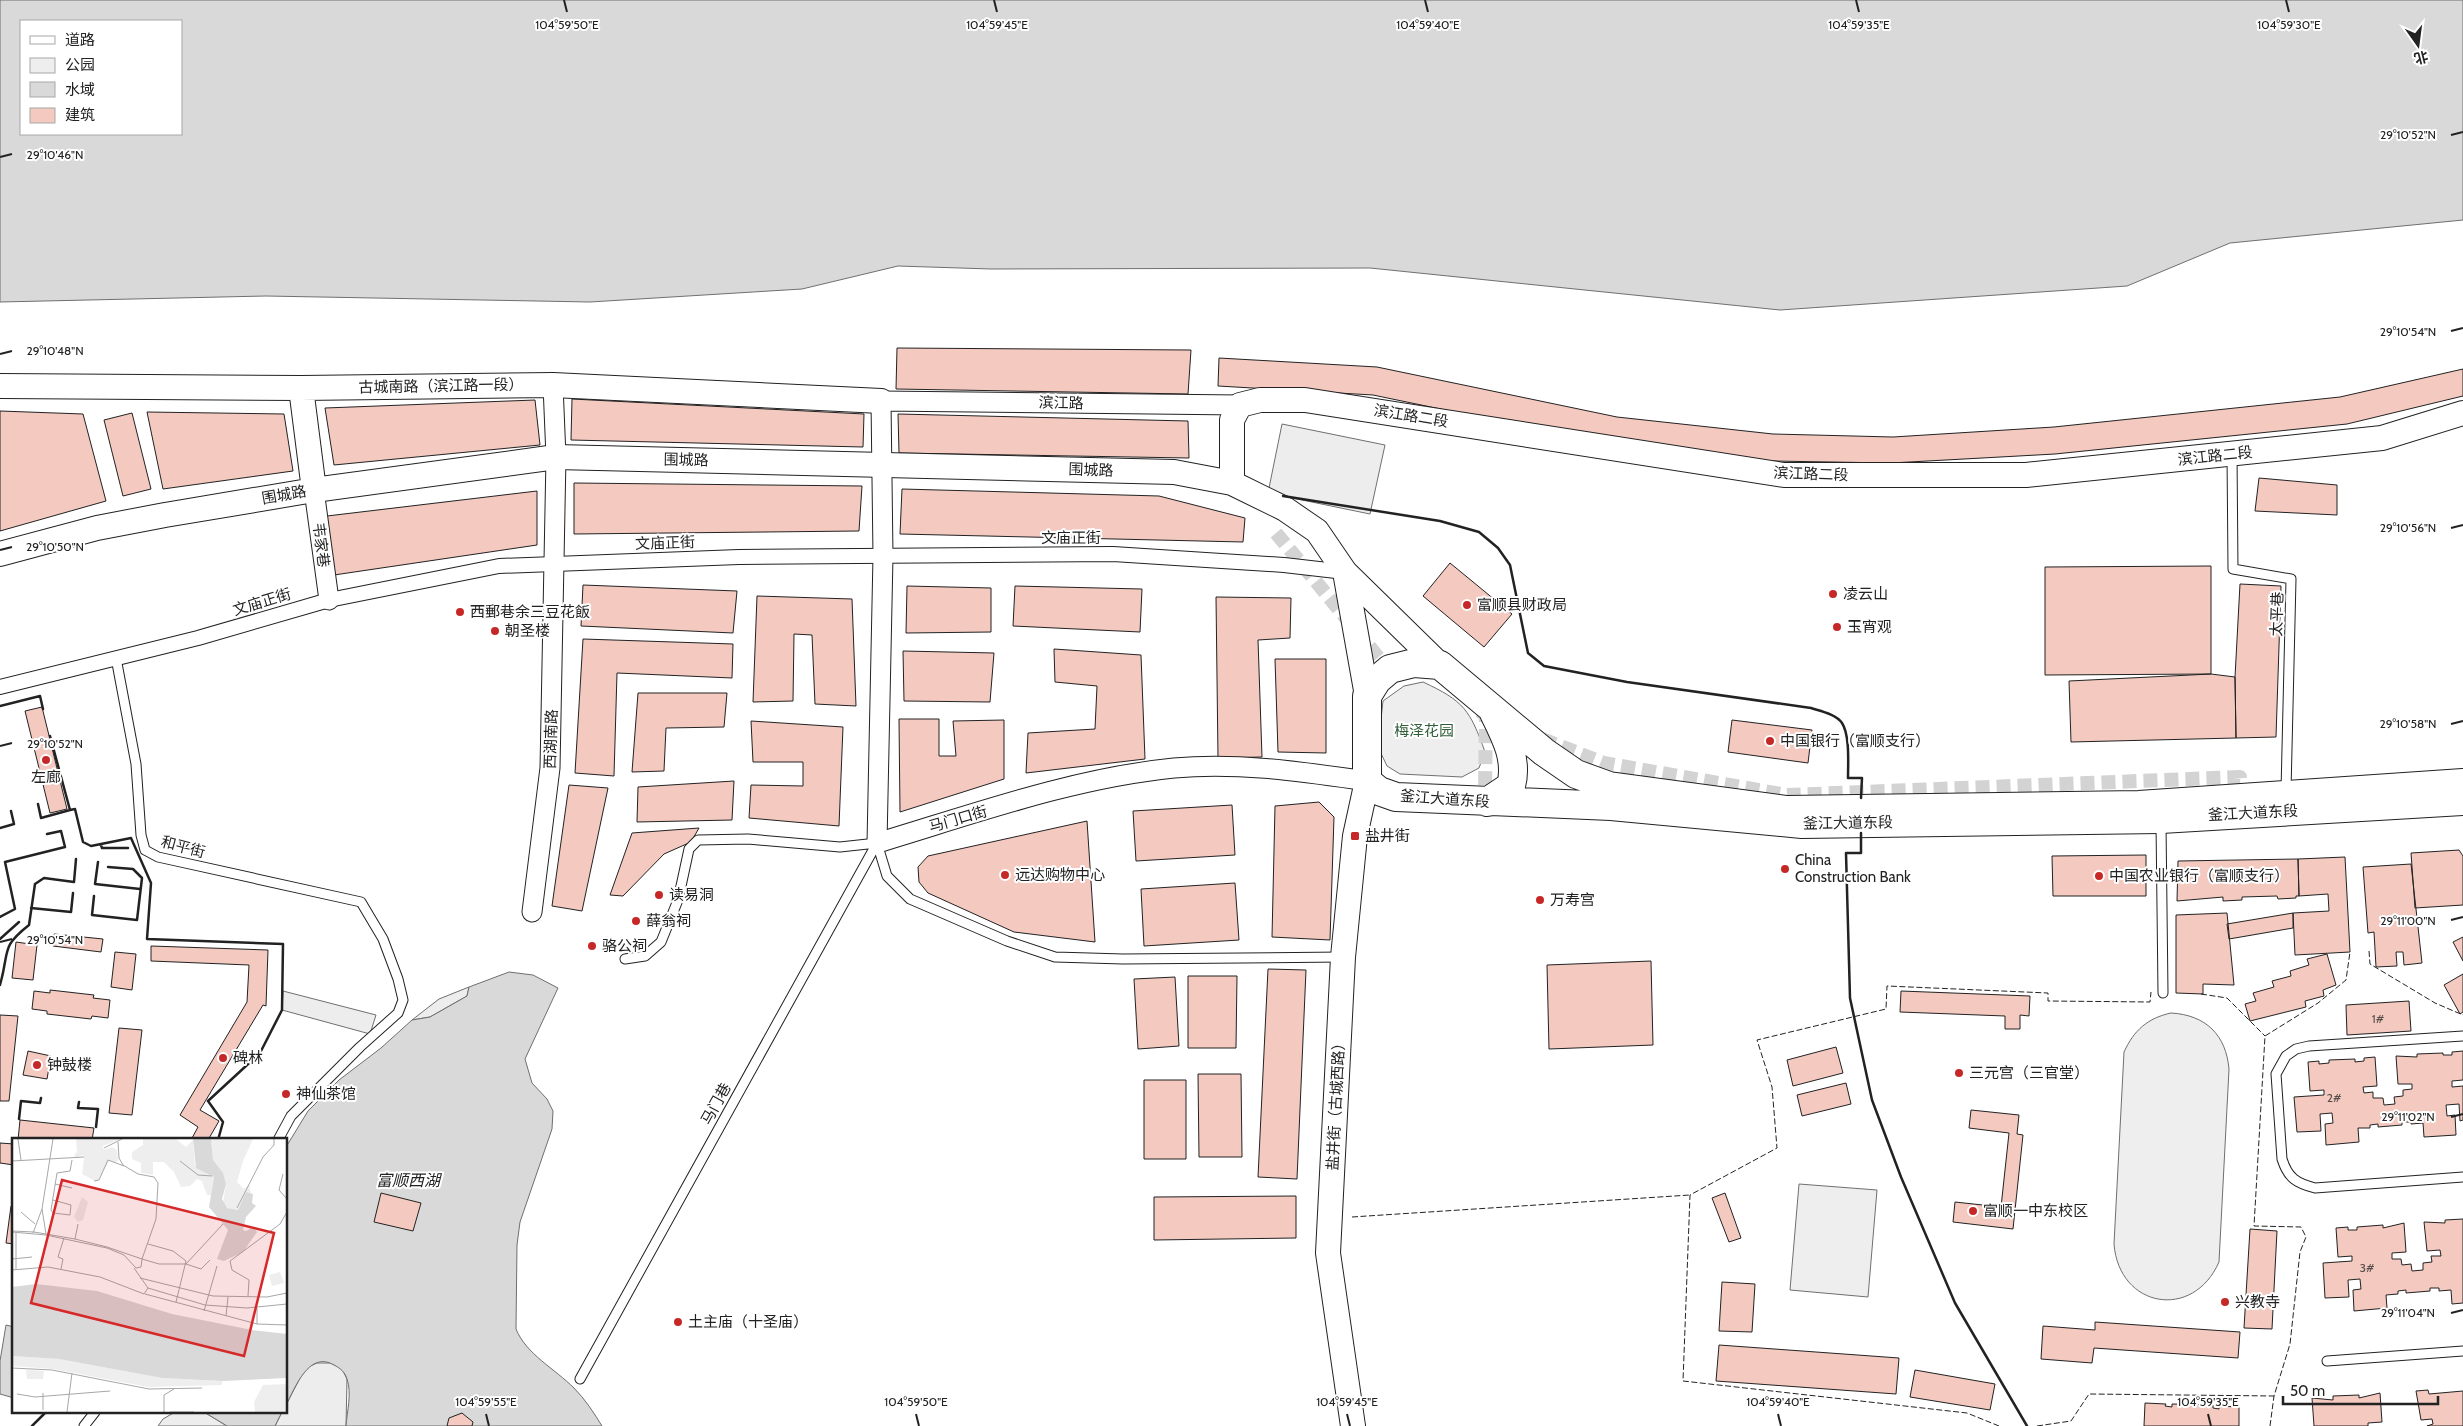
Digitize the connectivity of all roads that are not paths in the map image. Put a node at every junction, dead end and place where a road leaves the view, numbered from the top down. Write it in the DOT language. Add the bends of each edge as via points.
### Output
graph roads {
  1 [pos="553,385"];
  2 [pos="0,386"];
  3 [pos="301,388"];
  4 [pos="881,401"];
  5 [pos="1240,405"];
  6 [pos="2463,412"];
  7 [pos="2232,454"];
  8 [pos="556,457"];
  9 [pos="881,464"];
  10 [pos="1232,483"];
  11 [pos="314,490"];
  12 [pos="0,554"];
  13 [pos="883,556"];
  14 [pos="555,564"];
  15 [pos="1346,572"];
  16 [pos="329,600"];
  17 [pos="116,658"];
  18 [pos="1440,665"];
  19 [pos="0,686"];
  20 [pos="1367,696"];
  21 [pos="1490,705"];
  22 [pos="1367,781"];
  23 [pos="2463,783"];
  24 [pos="2286,794"];
  25 [pos="2463,801"];
  26 [pos="1487,802"];
  27 [pos="2160,819"];
  28 [pos="877,843"];
  29 [pos="532,912"];
  30 [pos="1343,957"];
  31 [pos="625,959"];
  32 [pos="2163,993"];
  33 [pos="2463,1036"];
  34 [pos="279,1138"];
  35 [pos="2463,1176"];
  36 [pos="2463,1351"];
  37 [pos="2327,1361"];
  38 [pos="580,1379"];
  39 [pos="93,1414"];
  40 [pos="84,1426"];
  41 [pos="1353,1426"];
  1 -- 3 [label="street, 古城南路（滨江路一段）"];
  1 -- 4 [label="street, 古城南路（滨江路一段）"];
  1 -- 8 [label="street, 西湖南路"];
  2 -- 3 [label="street, 古城南路（滨江路一段）"];
  3 -- 11 [label="street"];
  4 -- 5 [label="street, 滨江路"];
  4 -- 9 [label="street"];
  5 -- 7 [label="street, 滨江路二段" via="1260,400 1305,400 1784,475 2026,475"];
  5 -- 10 [label="street" via="1232,420"];
  6 -- 7 [label="street, 滨江路二段" via="2382,438"];
  7 -- 24 [label="lane, 太平巷" via="2234,570 2291,579"];
  8 -- 9 [label="street, 围城路"];
  8 -- 11 [label="street, 围城路"];
  8 -- 14 [label="street, 西湖南路"];
  9 -- 10 [label="street, 围城路" via="1174,472"];
  9 -- 13 [label="street"];
  10 -- 15 [label="street, 围城路" via="1286,509 1317,531"];
  11 -- 12 [label="street, 围城路" via="97,528"];
  11 -- 16 [label="street, 韦家巷"];
  13 -- 14 [label="street, 文庙正街" via="739,556"];
  13 -- 15 [label="street, 文庙正街" via="1112,554"];
  13 -- 28 [label="street"];
  14 -- 16 [label="street, 文庙正街" via="499,566"];
  14 -- 29 [label="street, 西湖南路" via="550,768"];
  15 -- 18 [label="street, 围城路"];
  15 -- 20 [label="street"];
  16 -- 17 [label="street, 文庙正街"];
  17 -- 19 [label="street, 文庙正街"];
  17 -- 34 [label="lane, 和平街" via="136,764 141,836 145,850 158,857 361,902 383,939 398,979 403,1000 398,1013 291,1116"];
  18 -- 20 [label="main road" via="1414,662 1390,669 1377,680"];
  18 -- 21 [label="main road, 釜江大道东段"];
  20 -- 22 [label="main road"];
  21 -- 24 [label="main road, 釜江大道东段" via="1544,752 1576,774 1609,786 1787,810 2139,805"];
  21 -- 26 [label="main road" via="1511,753 1515,771 1511,786"];
  22 -- 26 [label="main road, 釜江大道东段" via="1379,791 1396,798"];
  22 -- 28 [label="street, 马门口街" via="1262,767 1175,768 1078,784"];
  22 -- 30 [label="street, 盐井街（古城西路）" via="1355,836"];
  23 -- 24 [label="main road, 釜江大道东段"];
  25 -- 27 [label="main road, 釜江大道东段"];
  26 -- 27 [label="main road, 釜江大道东段" via="1611,806 1802,824"];
  27 -- 32 [label="lane"];
  28 -- 30 [label="lane" via="887,876 910,900 1007,941 1055,957"];
  28 -- 31 [label="lane, 马门口街" via="840,847 748,839 698,840 688,849 678,900 661,942 645,956"];
  28 -- 38 [label="lane, 马门巷"];
  30 -- 41 [label="street, 盐井街（古城西路）" via="1328,1254"];
  33 -- 35 [label="lane" via="2309,1046 2286,1056 2276,1074 2282,1159 2293,1180 2315,1188"];
  36 -- 37 [label="lane"];
  39 -- 40 [label="lane"];
}
